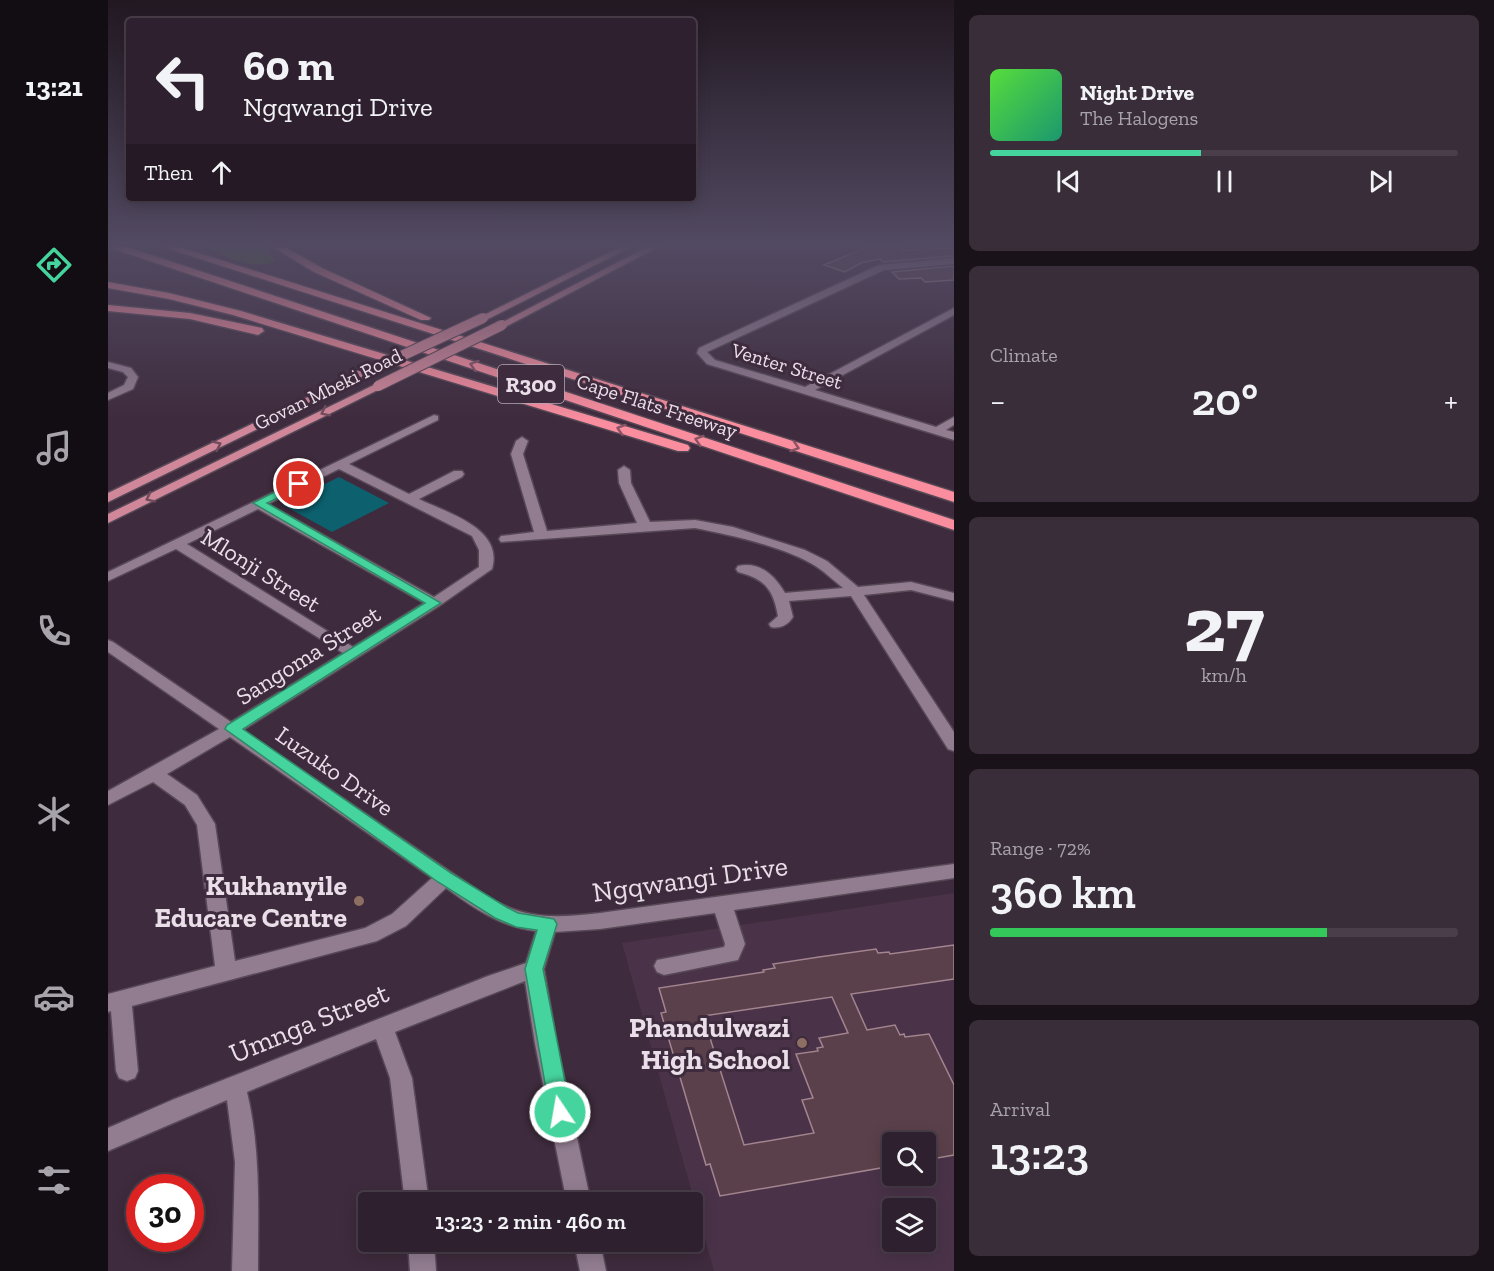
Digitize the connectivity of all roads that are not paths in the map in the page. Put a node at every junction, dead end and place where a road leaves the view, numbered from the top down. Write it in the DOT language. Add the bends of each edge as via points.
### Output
graph roads {
  1 [pos="196,303"];
  2 [pos="285,303"];
  3 [pos="345,303"];
  4 [pos="393,303"];
  5 [pos="513,303"];
  6 [pos="544,303"];
  7 [pos="804,303"];
  8 [pos="108,308"];
  9 [pos="954,311"];
  10 [pos="108,365"];
  11 [pos="444,375"];
  12 [pos="806,391"];
  13 [pos="108,397"];
  14 [pos="434,418"];
  15 [pos="954,420"];
  16 [pos="937,431"];
  17 [pos="758,435"];
  18 [pos="954,436"];
  19 [pos="522,441"];
  20 [pos="339,464"];
  21 [pos="624,470"];
  22 [pos="458,474"];
  23 [pos="108,498"];
  24 [pos="954,498"];
  25 [pos="410,499"];
  26 [pos="258,503"];
  27 [pos="108,519"];
  28 [pos="645,526"];
  29 [pos="954,527"];
  30 [pos="542,536"];
  31 [pos="507,539"];
  32 [pos="177,543"];
  33 [pos="743,569"];
  34 [pos="108,577"];
  35 [pos="854,590"];
  36 [pos="954,597"];
  37 [pos="779,598"];
  38 [pos="434,603"];
  39 [pos="776,624"];
  40 [pos="108,645"];
  41 [pos="353,653"];
  42 [pos="232,729"];
  43 [pos="954,745"];
  44 [pos="153,774"];
  45 [pos="108,799"];
  46 [pos="954,872"];
  47 [pos="445,877"];
  48 [pos="722,903"];
  49 [pos="548,924"];
  50 [pos="664,966"];
  51 [pos="534,969"];
  52 [pos="226,972"];
  53 [pos="114,1001"];
  54 [pos="383,1029"];
  55 [pos="127,1071"];
  56 [pos="235,1086"];
  57 [pos="108,1140"];
  58 [pos="416,1192"];
  59 [pos="577,1192"];
  60 [pos="421,1252"];
  61 [pos="589,1252"];
  62 [pos="245,1271"];
  63 [pos="423,1271"];
  64 [pos="593,1271"];
  1 -- 11 [label="highway"];
  29 -- 2 [label="highway, Cape Flats Freeway / R300, one-way"];
  3 -- 17 [label="highway, Cape Flats Freeway / R300"];
  4 -- 17 [label="highway" via="440,324"];
  23 -- 5 [label="main road, Govan Mbeki Road, one-way, bridge"];
  6 -- 27 [label="main road, Govan Mbeki Road, one-way, bridge"];
  7 -- 12 [label="street, Venter Street" via="702,353 711,362"];
  8 -- 11 [label="highway" via="209,320"];
  9 -- 12 [label="street"];
  10 -- 13 [label="street" via="127,370 133,377 129,387"];
  29 -- 11 [label="highway, one-way"];
  12 -- 16 [label="street, Venter Street"];
  14 -- 20 [label="street"];
  15 -- 16 [label="street"];
  16 -- 18 [label="street, Venter Street"];
  17 -- 24 [label="highway, Cape Flats Freeway / R300, one-way"];
  19 -- 30 [label="street" via="517,454"];
  20 -- 25 [label="street, Sangoma Street"];
  20 -- 26 [label="street"];
  21 -- 28 [label="street" via="625,483"];
  22 -- 25 [label="street"];
  25 -- 38 [label="street, Sangoma Street" via="477,533 486,550 485,569"];
  26 -- 32 [label="street"];
  26 -- 38 [label="street"];
  28 -- 30 [label="street"];
  28 -- 35 [label="street" via="695,524 728,530 814,560"];
  30 -- 31 [label="street"];
  32 -- 34 [label="street"];
  32 -- 41 [label="street, Mlonji Street"];
  33 -- 37 [label="street" via="766,577"];
  35 -- 36 [label="street" via="918,586"];
  35 -- 37 [label="street"];
  35 -- 43 [label="street"];
  37 -- 39 [label="street" via="786,617"];
  38 -- 41 [label="street, Sangoma Street"];
  40 -- 42 [label="street, Luzuko Drive"];
  41 -- 42 [label="street, Sangoma Street"];
  42 -- 44 [label="street, Sangoma Street"];
  42 -- 47 [label="street, Luzuko Drive"];
  44 -- 45 [label="street, Sangoma Street"];
  44 -- 52 [label="street" via="191,800 206,824"];
  46 -- 48 [label="street, Ngqwangi Drive"];
  47 -- 49 [label="street, Ngqwangi Drive" via="516,920"];
  47 -- 52 [label="street" via="384,929"];
  48 -- 49 [label="street, Ngqwangi Drive" via="600,921"];
  48 -- 50 [label="street" via="735,944 731,954"];
  49 -- 51 [label="street"];
  51 -- 54 [label="street, Umnga Street"];
  51 -- 59 [label="street"];
  52 -- 53 [label="street"];
  53 -- 55 [label="street"];
  54 -- 56 [label="street, Umnga Street"];
  54 -- 58 [label="street" via="401,1078"];
  56 -- 57 [label="street, Umnga Street"];
  56 -- 62 [label="street" via="247,1162"];
  60 -- 63 [label="street"];
  61 -- 64 [label="street"];
}
